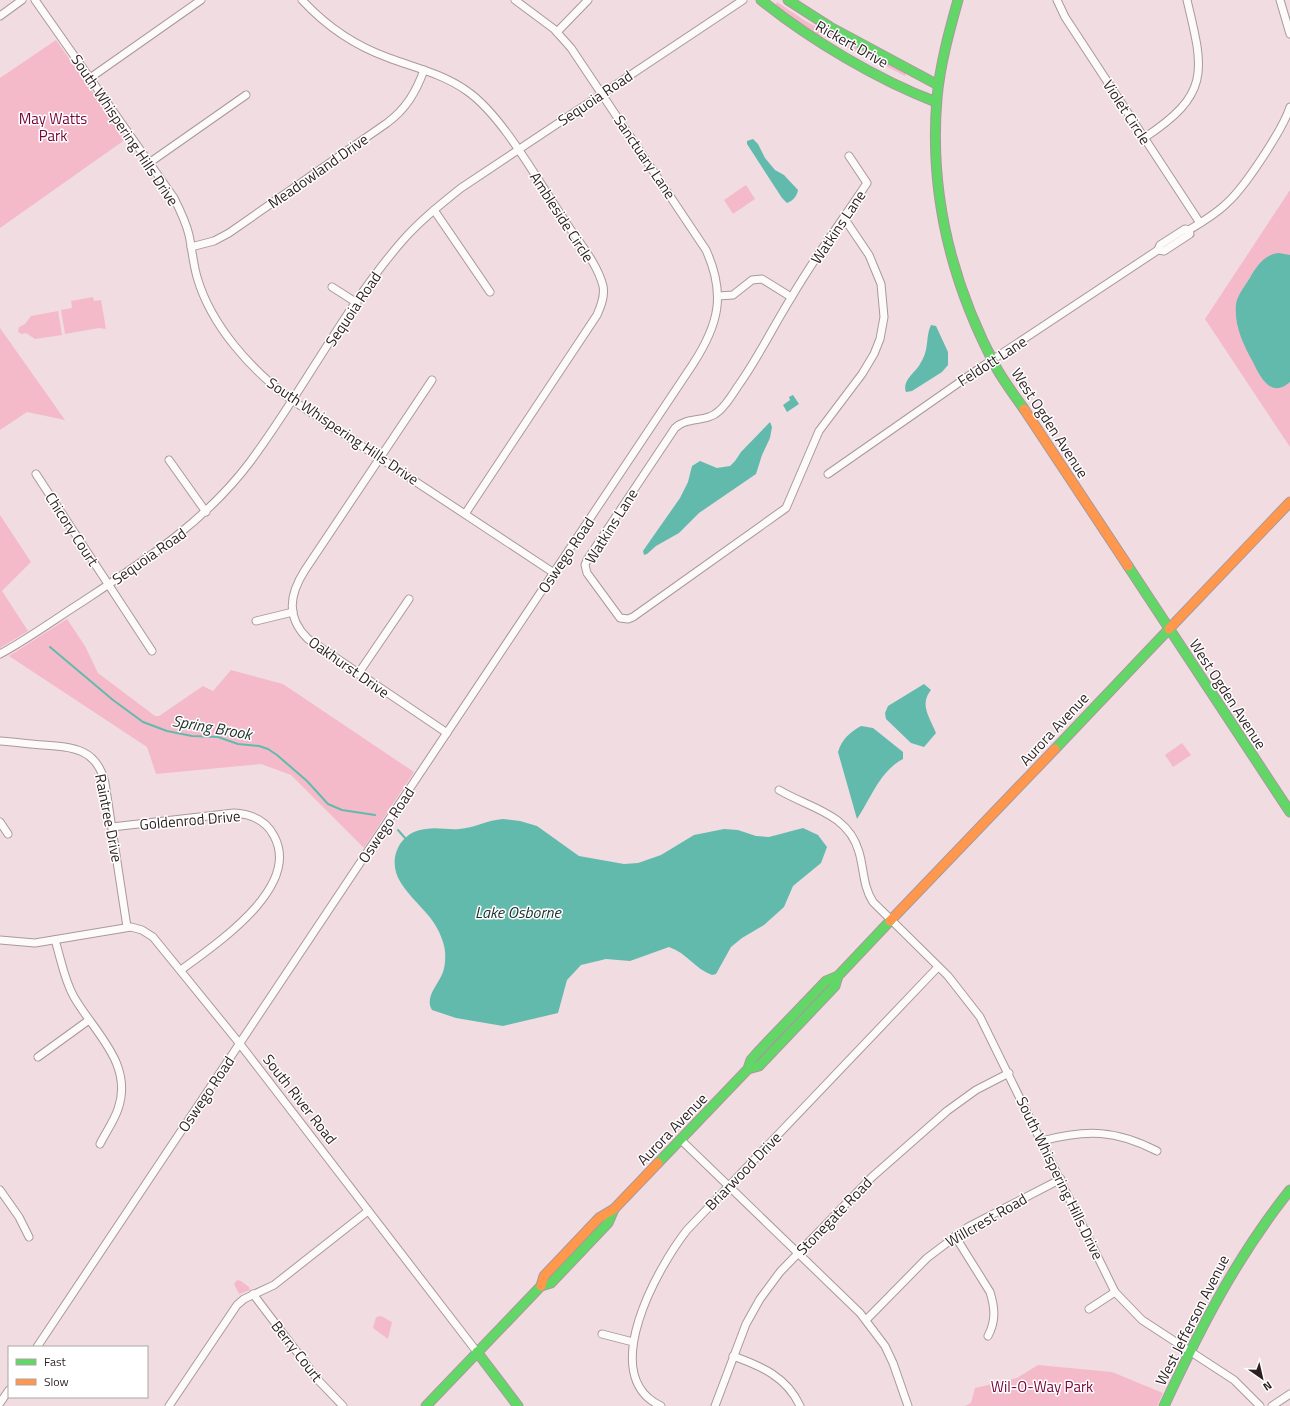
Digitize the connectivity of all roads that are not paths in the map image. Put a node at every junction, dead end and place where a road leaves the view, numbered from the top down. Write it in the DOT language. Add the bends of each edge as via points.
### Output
graph roads {
  1 [pos="22,0"];
  2 [pos="35,0"];
  3 [pos="201,0"];
  4 [pos="302,0"];
  5 [pos="515,0"];
  6 [pos="588,0"];
  7 [pos="743,0"];
  8 [pos="761,0"];
  9 [pos="788,0"];
  10 [pos="958,0"];
  11 [pos="1057,0"];
  12 [pos="1188,0"];
  13 [pos="1280,0"];
  14 [pos="0,16"];
  15 [pos="558,32"];
  16 [pos="1290,34"];
  17 [pos="424,70"];
  18 [pos="90,78"];
  19 [pos="938,85"];
  20 [pos="602,93"];
  21 [pos="246,95"];
  22 [pos="936,102"];
  23 [pos="1290,107"];
  24 [pos="1144,138"];
  25 [pos="518,150"];
  26 [pos="849,156"];
  27 [pos="149,163"];
  28 [pos="434,210"];
  29 [pos="844,218"];
  30 [pos="1200,223"];
  31 [pos="191,247"];
  32 [pos="332,287"];
  33 [pos="490,292"];
  34 [pos="718,296"];
  35 [pos="791,297"];
  36 [pos="357,303"];
  37 [pos="993,360"];
  38 [pos="432,380"];
  39 [pos="292,400"];
  40 [pos="380,457"];
  41 [pos="169,460"];
  42 [pos="36,474"];
  43 [pos="828,474"];
  44 [pos="1290,502"];
  45 [pos="206,512"];
  46 [pos="465,514"];
  47 [pos="554,573"];
  48 [pos="108,584"];
  49 [pos="409,599"];
  50 [pos="292,612"];
  51 [pos="256,621"];
  52 [pos="1169,629"];
  53 [pos="152,651"];
  54 [pos="0,654"];
  55 [pos="358,674"];
  56 [pos="447,733"];
  57 [pos="0,741"];
  58 [pos="779,790"];
  59 [pos="1290,812"];
  60 [pos="0,822"];
  61 [pos="112,827"];
  62 [pos="8,834"];
  63 [pos="891,921"];
  64 [pos="127,927"];
  65 [pos="0,940"];
  66 [pos="55,940"];
  67 [pos="938,967"];
  68 [pos="181,970"];
  69 [pos="89,1020"];
  70 [pos="240,1044"];
  71 [pos="38,1057"];
  72 [pos="1009,1073"];
  73 [pos="681,1140"];
  74 [pos="1042,1141"];
  75 [pos="100,1144"];
  76 [pos="1157,1151"];
  77 [pos="1061,1179"];
  78 [pos="728,1186"];
  79 [pos="0,1190"];
  80 [pos="1290,1190"];
  81 [pos="368,1211"];
  82 [pos="955,1236"];
  83 [pos="29,1237"];
  84 [pos="798,1253"];
  85 [pos="1116,1292"];
  86 [pos="253,1294"];
  87 [pos="1089,1309"];
  88 [pos="866,1320"];
  89 [pos="602,1334"];
  90 [pos="988,1336"];
  91 [pos="633,1342"];
  92 [pos="38,1346"];
  93 [pos="1190,1351"];
  94 [pos="477,1352"];
  95 [pos="733,1356"];
  96 [pos="8,1391"];
  97 [pos="1290,1394"];
  98 [pos="0,1403"];
  99 [pos="169,1406"];
  100 [pos="343,1406"];
  101 [pos="426,1406"];
  102 [pos="518,1406"];
  103 [pos="661,1406"];
  104 [pos="715,1406"];
  105 [pos="800,1406"];
  106 [pos="908,1406"];
  107 [pos="1164,1406"];
  108 [pos="1260,1406"];
  109 [pos="1272,1406"];
  1 -- 14 [label="street"];
  2 -- 18 [label="street, South Whispering Hills Drive"];
  3 -- 18 [label="street"];
  4 -- 17 [label="street, Ambleside Circle" via="330,26 351,40 380,55"];
  5 -- 15 [label="street, Sanctuary Lane"];
  6 -- 15 [label="street"];
  7 -- 20 [label="street, Sequoia Road"];
  8 -- 22 [label="main road, Rickert Drive" via="821,43 914,94"];
  9 -- 19 [label="main road, Rickert Drive" via="830,27"];
  10 -- 19 [label="main road, West Ogden Avenue"];
  11 -- 24 [label="street, Violet Circle" via="1064,17"];
  12 -- 24 [label="street" via="1199,54 1197,78 1191,95 1181,109"];
  13 -- 16 [label="street"];
  15 -- 20 [label="street, Sanctuary Lane"];
  17 -- 25 [label="street, Ambleside Circle" via="459,85 483,104"];
  17 -- 31 [label="street, Meadowland Drive" via="412,97 387,123 229,234"];
  18 -- 27 [label="street, South Whispering Hills Drive"];
  19 -- 22 [label="main road, West Ogden Avenue"];
  20 -- 25 [label="street, Sequoia Road"];
  20 -- 34 [label="street, Sanctuary Lane" via="706,250 716,273"];
  21 -- 27 [label="street"];
  22 -- 37 [label="main road, West Ogden Avenue" via="936,176 946,238 968,307"];
  23 -- 30 [label="street, Feldott Lane" via="1284,122 1237,193 1222,208"];
  24 -- 30 [label="street, Violet Circle"];
  25 -- 28 [label="street, Sequoia Road" via="461,188"];
  25 -- 46 [label="street, Ambleside Circle" via="598,273 603,286 603,300 594,320"];
  26 -- 29 [label="street, Watkins Lane" via="867,183"];
  27 -- 31 [label="street, South Whispering Hills Drive" via="181,212"];
  28 -- 33 [label="street"];
  28 -- 36 [label="street, Sequoia Road" via="387,259"];
  29 -- 35 [label="street, Watkins Lane"];
  29 -- 35 [label="street, Watkins Lane" via="869,255 878,272 883,291 884,317 880,338 870,361 818,431 790,502 781,514 633,617 624,620 616,615 587,573 586,560 675,428 686,421 714,415 724,406 756,360"];
  30 -- 37 [label="street, Feldott Lane" via="1189,230 1190,234 1164,251 1158,250"];
  31 -- 39 [label="street, South Whispering Hills Drive" via="200,287 214,316 253,367"];
  32 -- 36 [label="street"];
  34 -- 35 [label="street" via="733,295 752,280 762,279"];
  34 -- 47 [label="street, Oswego Road" via="714,326 704,347"];
  36 -- 39 [label="street, Sequoia Road"];
  37 -- 43 [label="street, Feldott Lane"];
  37 -- 52 [label="main road, West Ogden Avenue"];
  38 -- 40 [label="street, Oakhurst Drive"];
  39 -- 40 [label="street, South Whispering Hills Drive"];
  39 -- 45 [label="street, Sequoia Road" via="250,462"];
  40 -- 46 [label="street, South Whispering Hills Drive"];
  40 -- 50 [label="street, Oakhurst Drive" via="296,584"];
  41 -- 45 [label="street"];
  42 -- 48 [label="street, Chicory Court"];
  44 -- 52 [label="main road, Aurora Avenue"];
  45 -- 48 [label="street, Sequoia Road" via="174,540"];
  46 -- 47 [label="street, South Whispering Hills Drive"];
  47 -- 56 [label="street, Oswego Road"];
  48 -- 53 [label="street, Chicory Court"];
  48 -- 54 [label="street, Sequoia Road"];
  49 -- 55 [label="street"];
  50 -- 51 [label="street"];
  50 -- 55 [label="street, Oakhurst Drive" via="298,627 308,639"];
  52 -- 59 [label="main road, West Ogden Avenue"];
  52 -- 63 [label="main road, Aurora Avenue"];
  55 -- 56 [label="street, Oakhurst Drive"];
  56 -- 70 [label="street, Oswego Road"];
  57 -- 61 [label="street, Raintree Drive" via="69,747 88,755 96,762 104,776"];
  58 -- 63 [label="street, South Whispering Hills Drive" via="835,817 846,828 858,849 869,896"];
  60 -- 62 [label="street"];
  61 -- 64 [label="street, Raintree Drive"];
  61 -- 68 [label="street, Goldenrod Drive" via="234,813 255,817 265,824 276,839 280,866 272,885 255,908 234,929"];
  63 -- 67 [label="street, South Whispering Hills Drive"];
  63 -- 73 [label="main road, Aurora Avenue" via="838,976 835,986 775,1050 759,1066 748,1069"];
  64 -- 66 [label="street, South River Road"];
  64 -- 68 [label="street, South River Road" via="142,930 153,937"];
  65 -- 66 [label="street, South River Road" via="21,943"];
  66 -- 69 [label="street" via="67,982"];
  67 -- 72 [label="street, South Whispering Hills Drive" via="960,989 980,1017"];
  67 -- 78 [label="street, Briarwood Drive"];
  68 -- 70 [label="street, South River Road"];
  69 -- 71 [label="street"];
  69 -- 75 [label="street" via="114,1056 121,1080 118,1108"];
  70 -- 81 [label="street, South River Road"];
  70 -- 92 [label="street, Oswego Road"];
  72 -- 74 [label="street, South Whispering Hills Drive"];
  72 -- 84 [label="street, Stonegate Road" via="976,1090 946,1111 872,1178"];
  73 -- 78 [label="street"];
  73 -- 94 [label="main road, Aurora Avenue" via="614,1209 608,1223 551,1283 541,1286"];
  74 -- 76 [label="street" via="1072,1134 1098,1133 1131,1139"];
  74 -- 77 [label="street, South Whispering Hills Drive"];
  77 -- 82 [label="street, Willcrest Road"];
  77 -- 85 [label="street, South Whispering Hills Drive"];
  78 -- 84 [label="street"];
  78 -- 91 [label="street, Briarwood Drive" via="672,1250 651,1289"];
  79 -- 83 [label="street"];
  80 -- 93 [label="main road, West Jefferson Avenue" via="1231,1271"];
  81 -- 86 [label="street" via="274,1285"];
  81 -- 94 [label="street, South River Road"];
  82 -- 88 [label="street, Willcrest Road" via="927,1258"];
  82 -- 90 [label="street" via="985,1281 993,1301 994,1321"];
  84 -- 88 [label="street"];
  84 -- 95 [label="street, Stonegate Road" via="780,1272 760,1300 746,1324"];
  85 -- 87 [label="street"];
  85 -- 93 [label="street, South Whispering Hills Drive" via="1142,1320"];
  86 -- 99 [label="street" via="237,1305 228,1316"];
  86 -- 100 [label="street, Berry Court" via="319,1381"];
  88 -- 106 [label="street" via="885,1346"];
  89 -- 91 [label="street"];
  91 -- 103 [label="street, Briarwood Drive" via="631,1363 635,1378 644,1392"];
  93 -- 107 [label="main road, West Jefferson Avenue"];
  93 -- 108 [label="street, South Whispering Hills Drive" via="1234,1380"];
  94 -- 101 [label="main road, Aurora Avenue"];
  94 -- 102 [label="main road, South River Road"];
  95 -- 104 [label="street, Stonegate Road"];
  95 -- 105 [label="street" via="773,1373 789,1388"];
  96 -- 98 [label="street"];
  97 -- 109 [label="street"];
}
